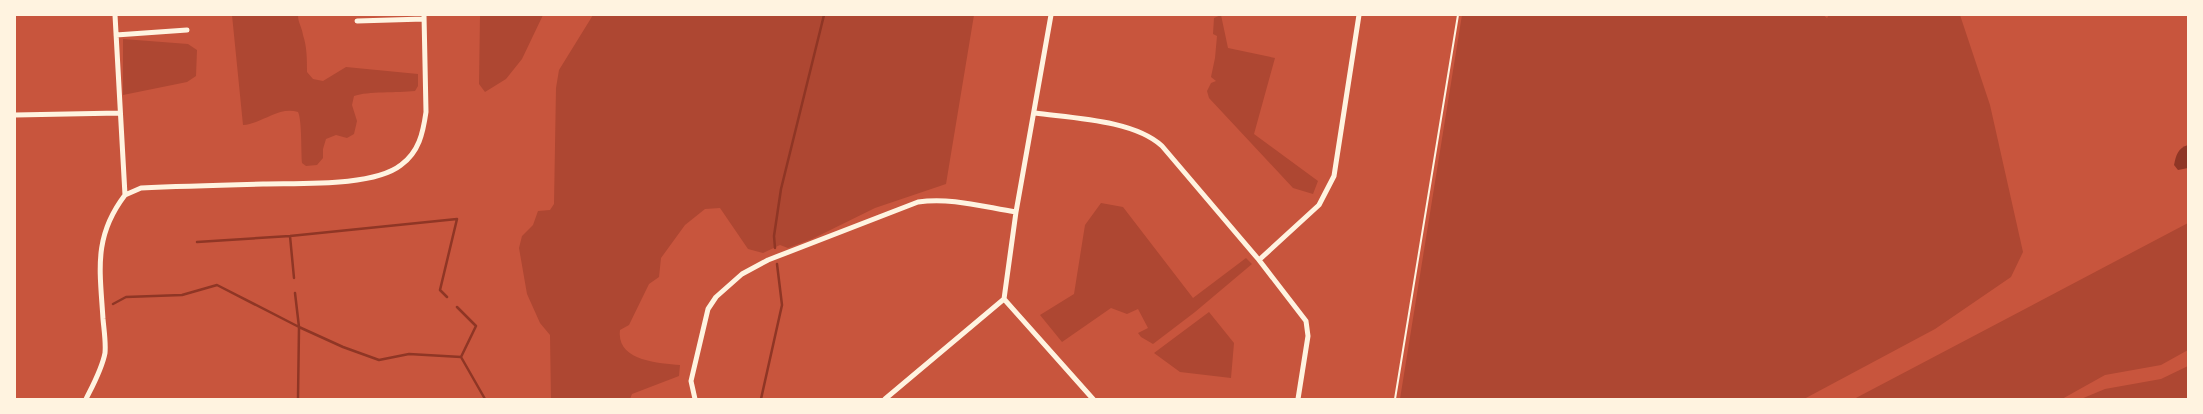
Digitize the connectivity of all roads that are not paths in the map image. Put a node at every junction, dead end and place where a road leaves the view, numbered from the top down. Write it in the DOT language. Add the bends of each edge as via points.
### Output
graph roads {
  1 [pos="115,15"];
  2 [pos="1050,15"];
  3 [pos="1359,15"];
  4 [pos="424,17"];
  5 [pos="357,21"];
  6 [pos="187,30"];
  7 [pos="116,35"];
  8 [pos="120,113"];
  9 [pos="1035,113"];
  10 [pos="15,115"];
  11 [pos="124,195"];
  12 [pos="1016,212"];
  13 [pos="1259,260"];
  14 [pos="1004,298"];
  15 [pos="86,399"];
  16 [pos="695,399"];
  17 [pos="885,399"];
  18 [pos="1093,399"];
  19 [pos="1298,399"];
  1 -- 7 [label="street"];
  2 -- 9 [label="street"];
  3 -- 13 [label="street" via="1334,176 1328,191 1320,205"];
  4 -- 5 [label="street"];
  4 -- 11 [label="street" via="424,126 410,158 391,172 364,179 141,188"];
  6 -- 7 [label="street"];
  7 -- 8 [label="street"];
  8 -- 10 [label="street"];
  8 -- 11 [label="street"];
  9 -- 12 [label="street"];
  9 -- 13 [label="street" via="1116,125 1153,138"];
  11 -- 15 [label="street" via="110,217 103,237 100,262 105,353"];
  12 -- 14 [label="street"];
  12 -- 16 [label="street" via="954,202 918,202 768,260 742,274 716,297 708,309 691,381"];
  13 -- 19 [label="street" via="1306,321 1308,336"];
  14 -- 17 [label="street"];
  14 -- 18 [label="street"];
}
